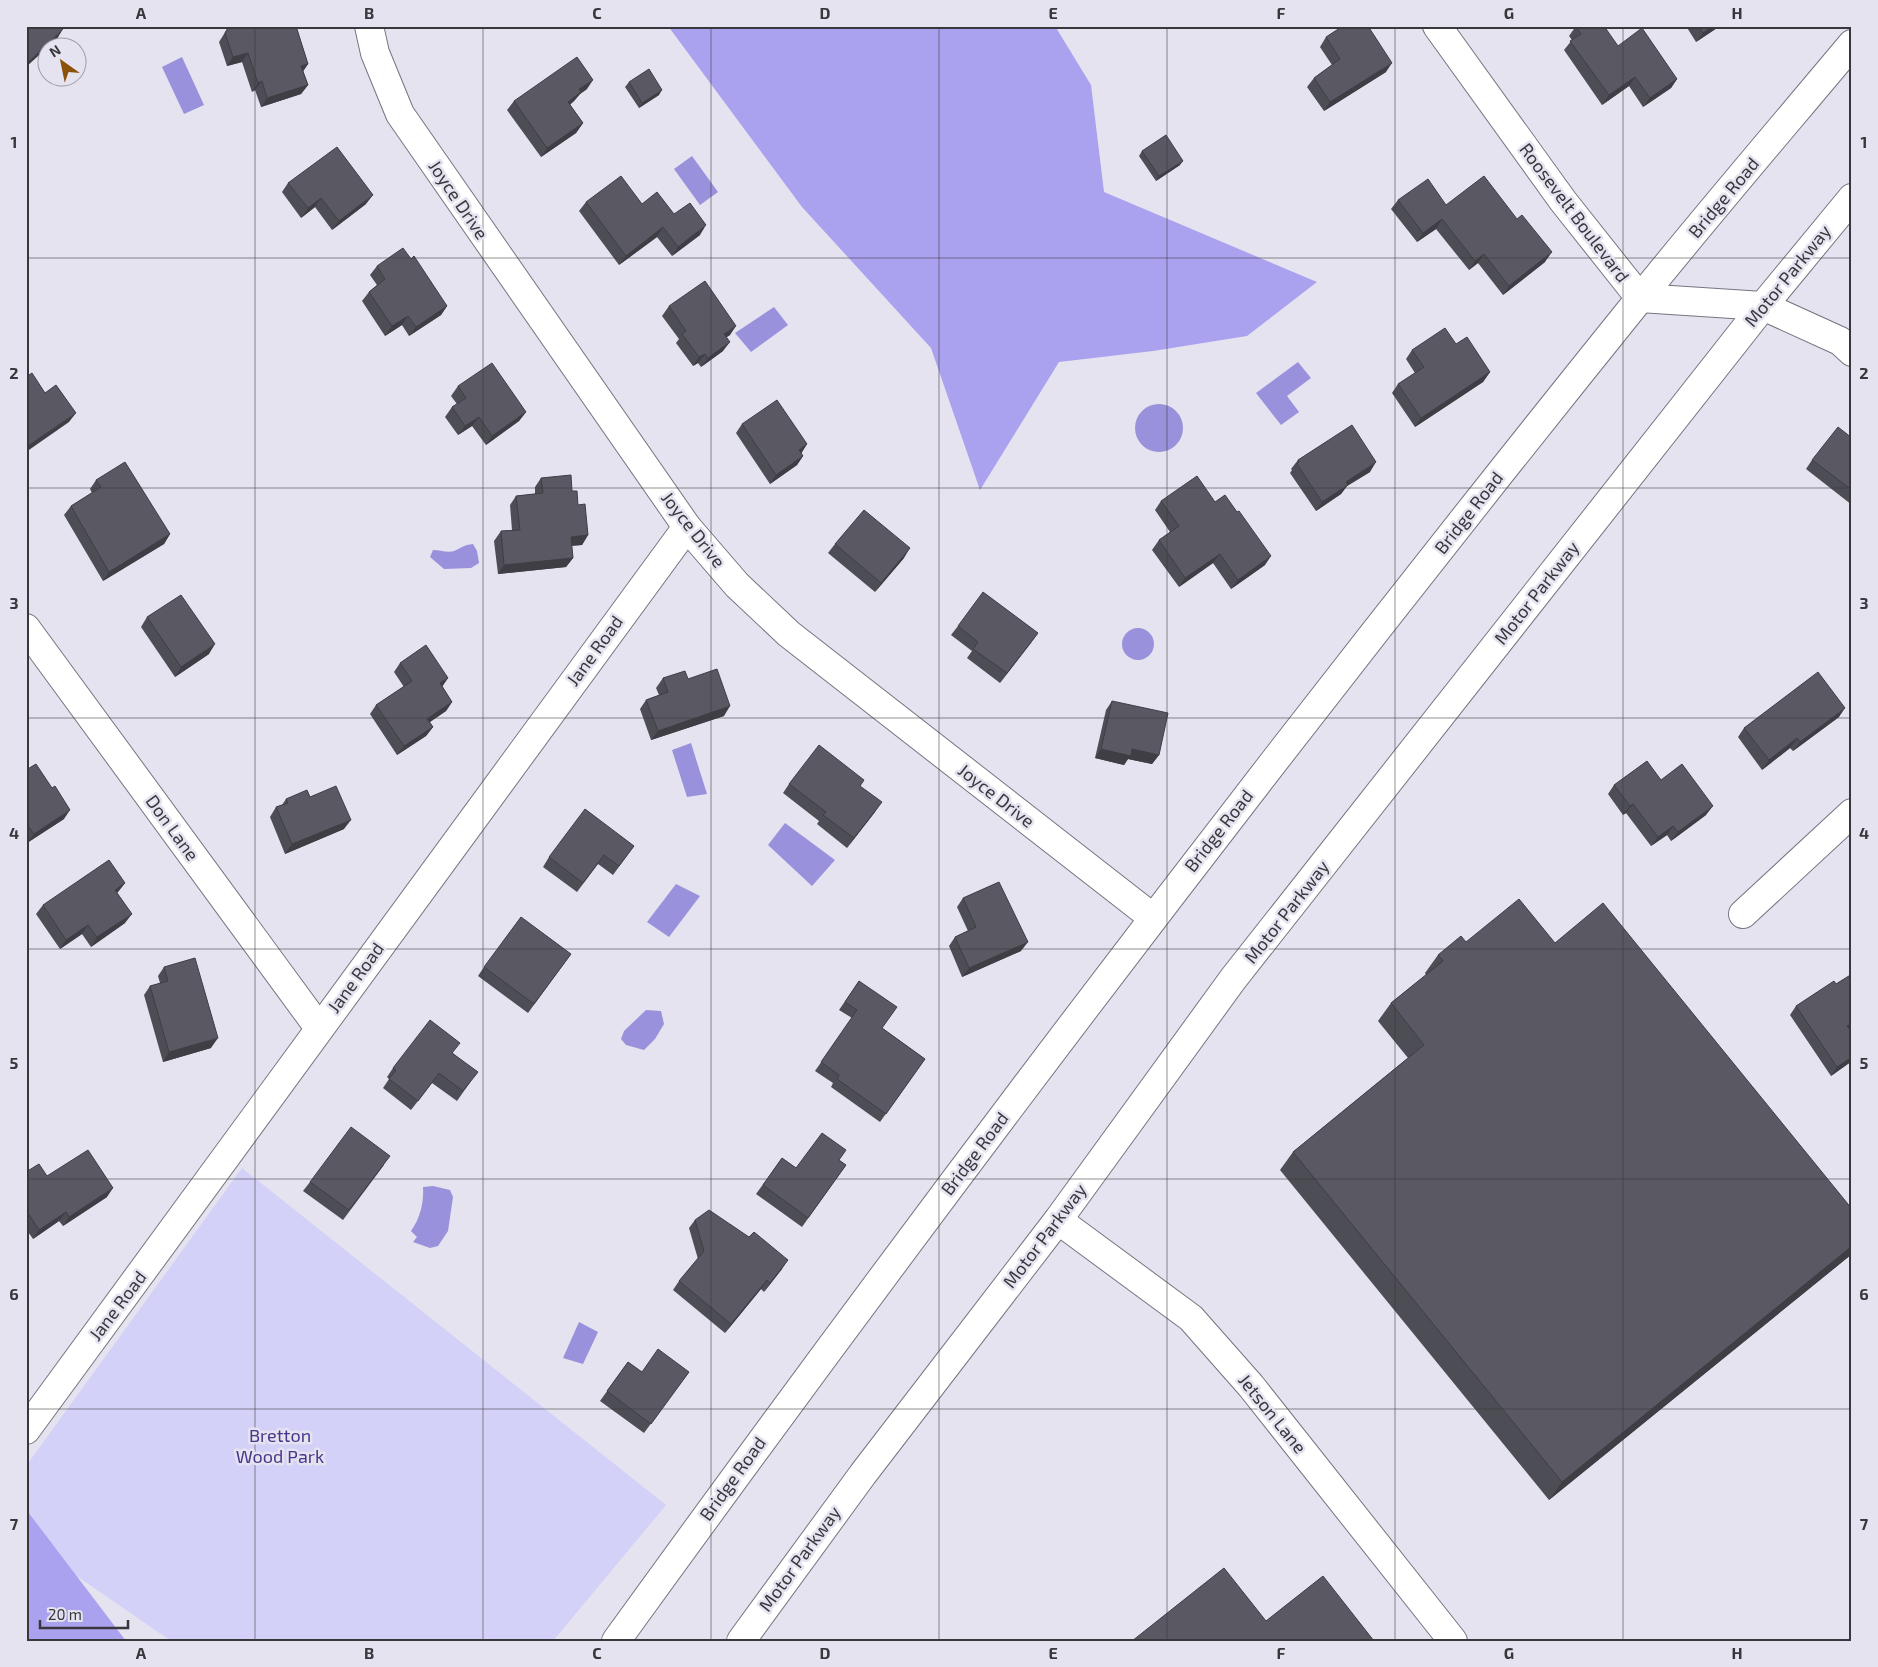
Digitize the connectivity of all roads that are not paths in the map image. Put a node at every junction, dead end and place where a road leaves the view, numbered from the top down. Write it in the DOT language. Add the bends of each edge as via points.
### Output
graph roads {
  1 [pos="369,26"];
  2 [pos="1437,26"];
  3 [pos="1852,44"];
  4 [pos="1852,198"];
  5 [pos="1640,298"];
  6 [pos="1763,306"];
  7 [pos="1852,352"];
  8 [pos="687,527"];
  9 [pos="26,628"];
  10 [pos="1852,813"];
  11 [pos="1743,914"];
  12 [pos="1152,917"];
  13 [pos="318,1028"];
  14 [pos="1058,1220"];
  15 [pos="26,1430"];
  16 [pos="616,1641"];
  17 [pos="741,1641"];
  18 [pos="1453,1641"];
  1 -- 8 [label="street, Joyce Drive" via="375,53 400,114"];
  2 -- 5 [label="street, Roosevelt Boulevard" via="1563,201"];
  3 -- 5 [label="street, Bridge Road"];
  4 -- 6 [label="street, Motor Parkway"];
  5 -- 6 [label="street, Roosevelt Boulevard"];
  5 -- 12 [label="street, Bridge Road"];
  6 -- 7 [label="street" via="1840,341"];
  6 -- 14 [label="street, Motor Parkway" via="1233,979"];
  8 -- 12 [label="street, Joyce Drive" via="737,585 789,634"];
  8 -- 13 [label="street, Jane Road"];
  9 -- 13 [label="street, Don Lane"];
  10 -- 11 [label="street"];
  12 -- 16 [label="street, Bridge Road"];
  13 -- 15 [label="street, Jane Road"];
  14 -- 17 [label="street, Motor Parkway" via="863,1474"];
  14 -- 18 [label="street, Jetson Lane" via="1191,1318 1251,1386"];
}
